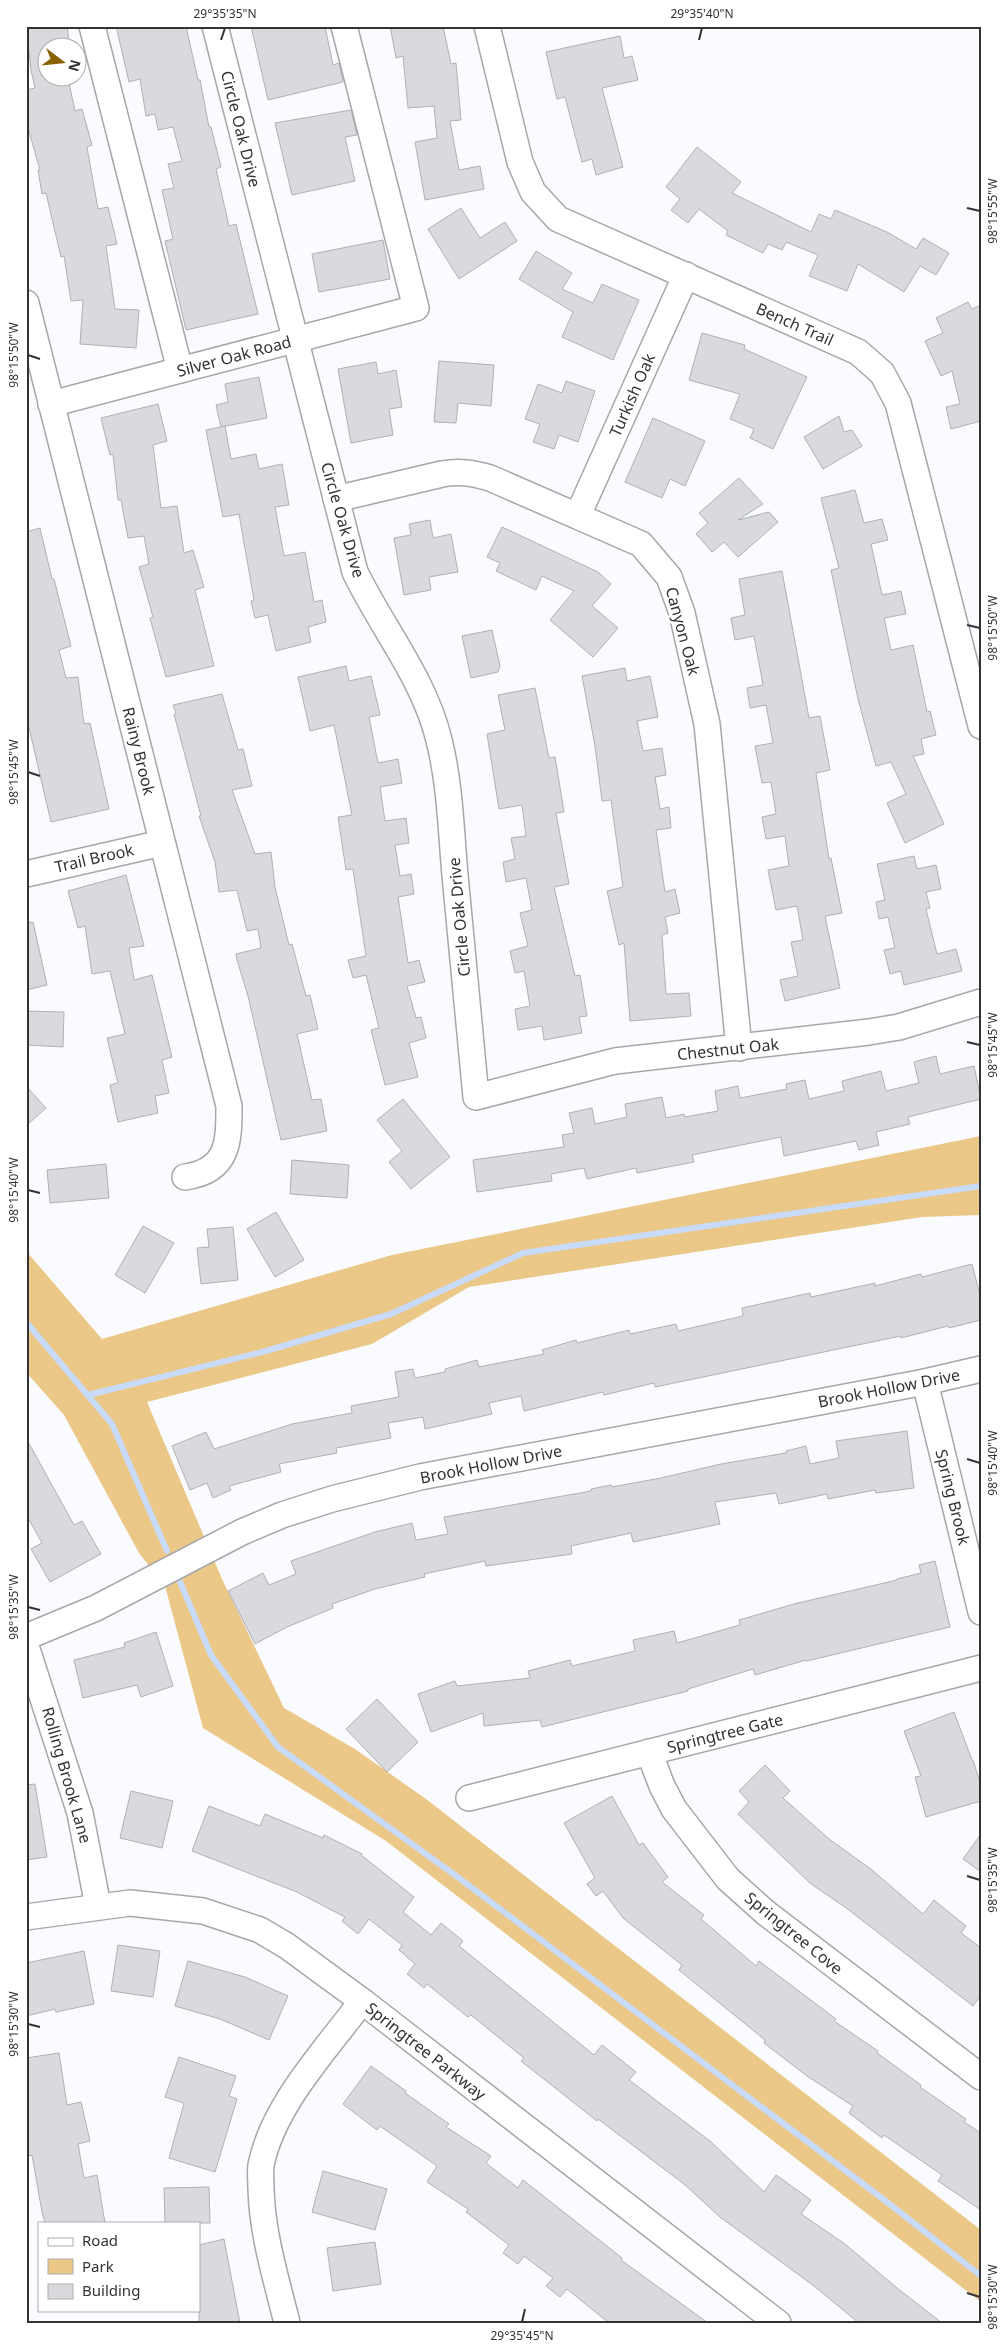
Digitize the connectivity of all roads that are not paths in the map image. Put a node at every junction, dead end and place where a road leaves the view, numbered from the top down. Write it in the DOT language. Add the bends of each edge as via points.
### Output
graph roads {
  1 [pos="92,26"];
  2 [pos="215,26"];
  3 [pos="344,26"];
  4 [pos="487,26"];
  5 [pos="686,275"];
  6 [pos="26,303"];
  7 [pos="295,340"];
  8 [pos="180,370"];
  9 [pos="51,404"];
  10 [pos="336,499"];
  11 [pos="578,515"];
  12 [pos="981,726"];
  13 [pos="162,843"];
  14 [pos="26,874"];
  15 [pos="981,1002"];
  16 [pos="739,1048"];
  17 [pos="476,1097"];
  18 [pos="185,1177"];
  19 [pos="981,1369"];
  20 [pos="925,1382"];
  21 [pos="981,1612"];
  22 [pos="26,1637"];
  23 [pos="26,1646"];
  24 [pos="981,1668"];
  25 [pos="649,1752"];
  26 [pos="469,1798"];
  27 [pos="98,1906"];
  28 [pos="26,1917"];
  29 [pos="362,2001"];
  30 [pos="981,2077"];
  31 [pos="287,2323"];
  32 [pos="778,2323"];
  1 -- 8 [label="street"];
  2 -- 7 [label="street, Circle Oak Drive"];
  3 -- 7 [label="street, Silver Oak Road" via="416,308"];
  4 -- 5 [label="street, Bench Trail" via="520,162 533,192 558,218"];
  5 -- 11 [label="street, Turkish Oak"];
  5 -- 12 [label="street, Bench Trail" via="858,352 882,373 898,403"];
  6 -- 9 [label="street, Rainy Brook"];
  7 -- 8 [label="street, Silver Oak Road"];
  7 -- 10 [label="street, Circle Oak Drive"];
  8 -- 9 [label="street, Silver Oak Road"];
  9 -- 13 [label="street, Rainy Brook"];
  10 -- 11 [label="street, Canyon Oak" via="458,472 474,473"];
  10 -- 17 [label="street, Circle Oak Drive" via="355,572 424,695 439,740 448,794"];
  11 -- 16 [label="street, Canyon Oak" via="641,544 669,577 682,614 707,724"];
  13 -- 14 [label="street, Trail Brook"];
  13 -- 18 [label="street, Rainy Brook" via="229,1106 229,1138 223,1155 212,1168"];
  15 -- 16 [label="street, Chestnut Oak" via="899,1027"];
  16 -- 17 [label="street, Chestnut Oak" via="615,1061"];
  19 -- 20 [label="street, Brook Hollow Drive"];
  20 -- 21 [label="street, Spring Brook"];
  20 -- 22 [label="street, Brook Hollow Drive" via="420,1477 332,1499 242,1532 96,1608"];
  23 -- 27 [label="street, Rolling Brook Lane" via="80,1813"];
  24 -- 25 [label="street, Springtree Gate"];
  25 -- 26 [label="street, Springtree Gate"];
  25 -- 30 [label="street, Springtree Cove" via="674,1809 728,1879 766,1913"];
  27 -- 28 [label="street, Springtree Parkway"];
  27 -- 29 [label="street, Springtree Parkway" via="130,1903 179,1908 260,1930"];
  29 -- 31 [label="street" via="282,2108 270,2133 261,2167 262,2209"];
  29 -- 32 [label="street, Springtree Parkway"];
}
